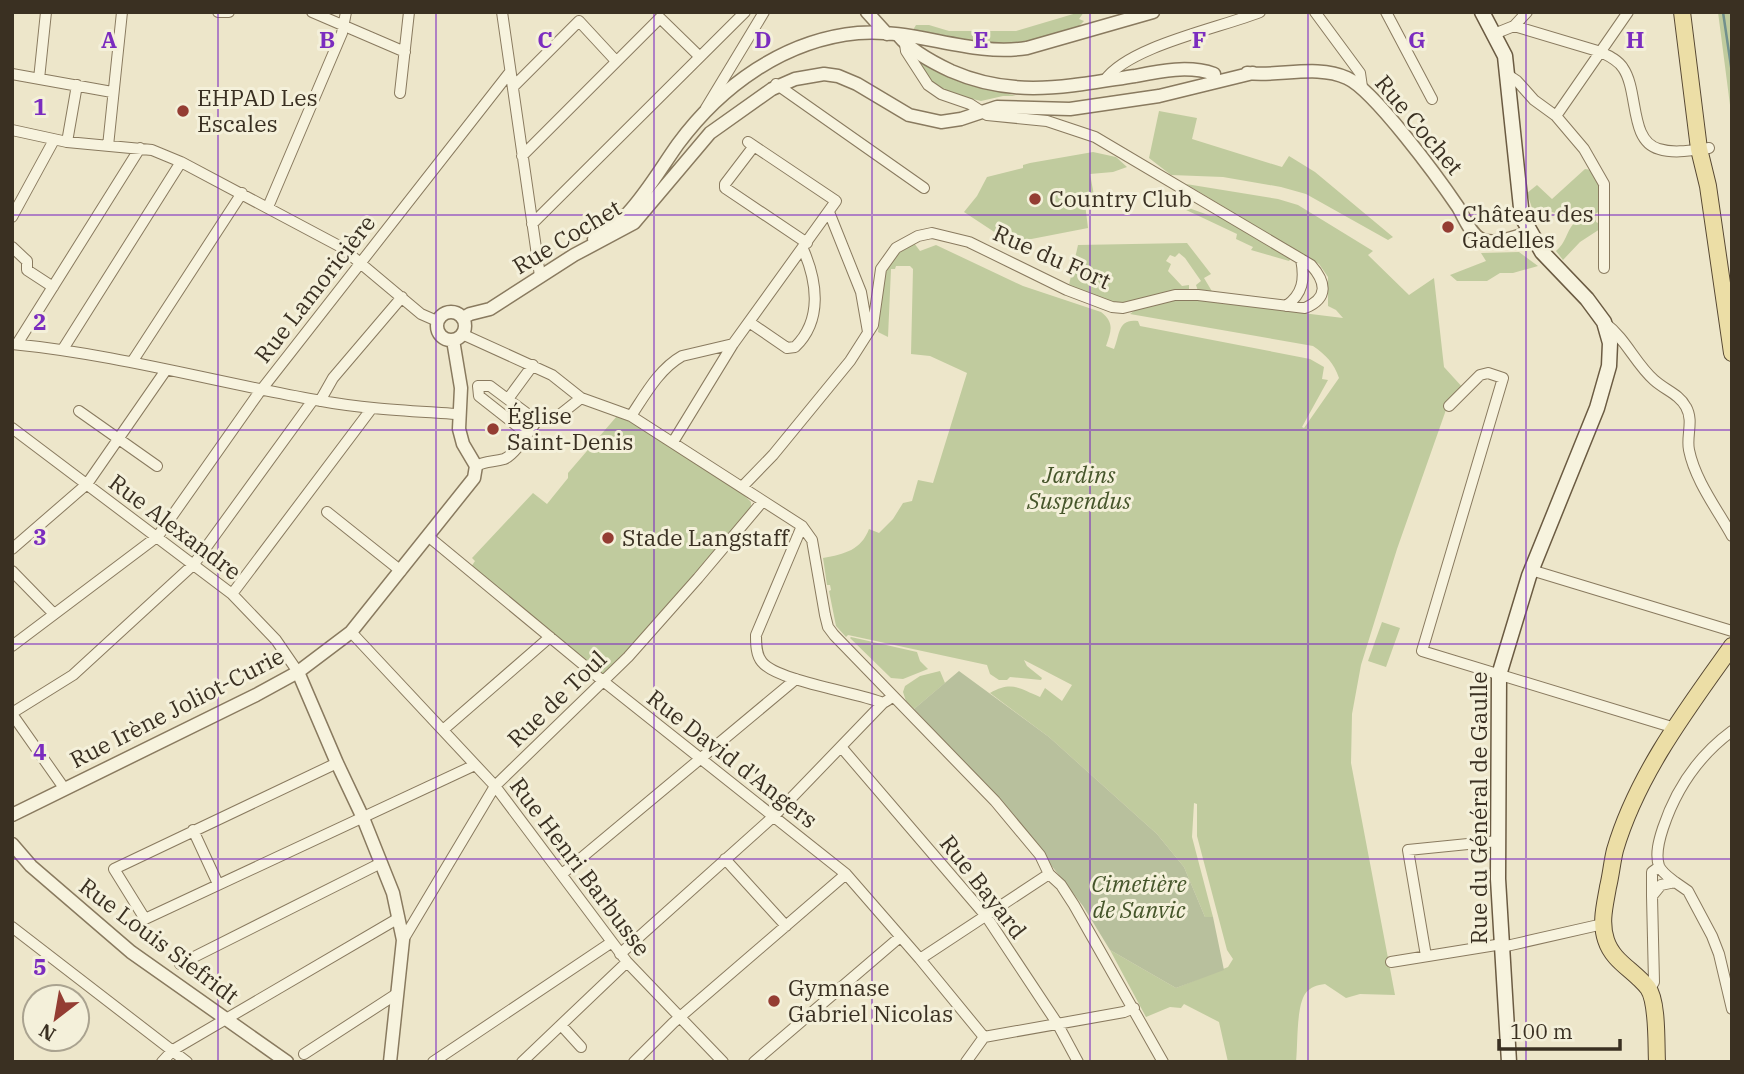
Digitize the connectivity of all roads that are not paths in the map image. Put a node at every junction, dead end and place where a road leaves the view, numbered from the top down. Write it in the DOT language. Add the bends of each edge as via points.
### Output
graph roads {
  1 [pos="46,12"];
  2 [pos="122,12"];
  3 [pos="218,12"];
  4 [pos="229,12"];
  5 [pos="312,12"];
  6 [pos="346,12"];
  7 [pos="409,12"];
  8 [pos="502,12"];
  9 [pos="745,12"];
  10 [pos="764,12"];
  11 [pos="867,12"];
  12 [pos="1153,12"];
  13 [pos="1260,12"];
  14 [pos="1315,12"];
  15 [pos="1386,12"];
  16 [pos="1482,12"];
  17 [pos="1527,12"];
  18 [pos="1628,12"];
  19 [pos="1682,12"];
  20 [pos="1692,12"];
  21 [pos="345,26"];
  22 [pos="1514,26"];
  23 [pos="1494,34"];
  24 [pos="897,38"];
  25 [pos="405,52"];
  26 [pos="1601,52"];
  27 [pos="699,56"];
  28 [pos="616,61"];
  29 [pos="510,72"];
  30 [pos="12,74"];
  31 [pos="1508,75"];
  32 [pos="1214,78"];
  33 [pos="39,79"];
  34 [pos="1105,80"];
  35 [pos="77,85"];
  36 [pos="513,87"];
  37 [pos="776,87"];
  38 [pos="1363,87"];
  39 [pos="113,92"];
  40 [pos="400,93"];
  41 [pos="1432,99"];
  42 [pos="979,110"];
  43 [pos="703,115"];
  44 [pos="1556,116"];
  45 [pos="12,130"];
  46 [pos="54,141"];
  47 [pos="67,142"];
  48 [pos="108,146"];
  49 [pos="140,148"];
  50 [pos="1704,149"];
  51 [pos="522,156"];
  52 [pos="181,162"];
  53 [pos="924,188"];
  54 [pos="242,193"];
  55 [pos="268,207"];
  56 [pos="829,212"];
  57 [pos="12,217"];
  58 [pos="532,224"];
  59 [pos="1530,233"];
  60 [pos="805,246"];
  61 [pos="12,247"];
  62 [pos="574,255"];
  63 [pos="1301,259"];
  64 [pos="361,264"];
  65 [pos="1604,268"];
  66 [pos="540,276"];
  67 [pos="53,288"];
  68 [pos="402,297"];
  69 [pos="1286,306"];
  70 [pos="463,318"];
  71 [pos="437,321"];
  72 [pos="749,322"];
  73 [pos="1604,323"];
  74 [pos="868,332"];
  75 [pos="458,337"];
  76 [pos="15,344"];
  77 [pos="733,344"];
  78 [pos="63,349"];
  79 [pos="1732,352"];
  80 [pos="132,362"];
  81 [pos="533,365"];
  82 [pos="166,370"];
  83 [pos="262,389"];
  84 [pos="580,398"];
  85 [pos="508,399"];
  86 [pos="317,401"];
  87 [pos="1449,406"];
  88 [pos="372,408"];
  89 [pos="79,411"];
  90 [pos="459,414"];
  91 [pos="631,416"];
  92 [pos="537,421"];
  93 [pos="12,428"];
  94 [pos="526,433"];
  95 [pos="118,439"];
  96 [pos="673,442"];
  97 [pos="157,466"];
  98 [pos="476,466"];
  99 [pos="87,484"];
  100 [pos="742,487"];
  101 [pos="762,502"];
  102 [pos="327,512"];
  103 [pos="802,526"];
  104 [pos="158,536"];
  105 [pos="1732,536"];
  106 [pos="429,537"];
  107 [pos="12,549"];
  108 [pos="194,564"];
  109 [pos="401,570"];
  110 [pos="1531,570"];
  111 [pos="12,571"];
  112 [pos="232,594"];
  113 [pos="54,614"];
  114 [pos="1732,631"];
  115 [pos="351,632"];
  116 [pos="550,637"];
  117 [pos="12,646"];
  118 [pos="1732,646"];
  119 [pos="299,672"];
  120 [pos="1499,675"];
  121 [pos="796,679"];
  122 [pos="603,681"];
  123 [pos="894,695"];
  124 [pos="883,703"];
  125 [pos="12,713"];
  126 [pos="1675,728"];
  127 [pos="443,730"];
  128 [pos="1732,731"];
  129 [pos="842,748"];
  130 [pos="701,759"];
  131 [pos="337,763"];
  132 [pos="475,765"];
  133 [pos="495,786"];
  134 [pos="64,788"];
  135 [pos="12,815"];
  136 [pos="774,816"];
  137 [pos="362,818"];
  138 [pos="193,831"];
  139 [pos="1498,841"];
  140 [pos="12,844"];
  141 [pos="726,859"];
  142 [pos="382,863"];
  143 [pos="1659,866"];
  144 [pos="562,874"];
  145 [pos="846,874"];
  146 [pos="1049,874"];
  147 [pos="1675,882"];
  148 [pos="218,884"];
  149 [pos="1652,896"];
  150 [pos="986,916"];
  151 [pos="397,919"];
  152 [pos="1603,924"];
  153 [pos="786,926"];
  154 [pos="12,928"];
  155 [pos="901,937"];
  156 [pos="402,940"];
  157 [pos="612,942"];
  158 [pos="1502,947"];
  159 [pos="1426,956"];
  160 [pos="624,958"];
  161 [pos="920,959"];
  162 [pos="1391,962"];
  163 [pos="180,964"];
  164 [pos="1649,990"];
  165 [pos="398,993"];
  166 [pos="1134,1008"];
  167 [pos="1732,1009"];
  168 [pos="680,1018"];
  169 [pos="225,1019"];
  170 [pos="1057,1023"];
  171 [pos="561,1025"];
  172 [pos="984,1037"];
  173 [pos="581,1047"];
  174 [pos="173,1050"];
  175 [pos="304,1054"];
  176 [pos="162,1062"];
  177 [pos="187,1062"];
  178 [pos="287,1062"];
  179 [pos="390,1062"];
  180 [pos="433,1062"];
  181 [pos="522,1062"];
  182 [pos="634,1062"];
  183 [pos="723,1062"];
  184 [pos="754,1062"];
  185 [pos="966,1062"];
  186 [pos="1078,1062"];
  187 [pos="1163,1062"];
  188 [pos="1509,1062"];
  189 [pos="1657,1062"];
  1 -- 33 [label="street"];
  2 -- 39 [label="street"];
  3 -- 4 [label="street"];
  5 -- 21 [label="street"];
  6 -- 21 [label="street"];
  7 -- 25 [label="street"];
  8 -- 29 [label="street"];
  9 -- 27 [label="street"];
  10 -- 43 [label="street"];
  11 -- 24 [label="street"];
  12 -- 24 [label="street" via="1009,51"];
  13 -- 34 [label="street" via="1139,55"];
  14 -- 38 [label="street" via="1360,73"];
  15 -- 41 [label="street"];
  16 -- 23 [label="main road"];
  17 -- 22 [label="street"];
  18 -- 26 [label="street"];
  19 -- 50 [label="main road"];
  20 -- 50 [label="main road"];
  21 -- 25 [label="street"];
  21 -- 55 [label="street"];
  22 -- 23 [label="street"];
  22 -- 26 [label="street"];
  23 -- 31 [label="main road"];
  24 -- 34 [label="street" via="940,66 991,85 1056,88"];
  24 -- 42 [label="street, Rue du Fort" via="928,85"];
  24 -- 43 [label="street" via="860,33 809,43 771,60 726,91"];
  25 -- 40 [label="street"];
  26 -- 44 [label="street"];
  26 -- 50 [label="street" via="1622,66 1630,81 1641,137 1649,145 1669,151"];
  27 -- 28 [label="street" via="660,18"];
  27 -- 58 [label="street"];
  28 -- 36 [label="street" via="579,21"];
  28 -- 51 [label="street"];
  29 -- 36 [label="street"];
  29 -- 64 [label="street, Rue Lamoricière"];
  30 -- 33 [label="street"];
  31 -- 44 [label="street"];
  31 -- 59 [label="main road" via="1520,211"];
  32 -- 34 [label="street" via="1200,69"];
  32 -- 38 [label="street, Rue Cochet" via="1234,71 1328,72"];
  32 -- 42 [label="street, Rue Cochet" via="1072,103 993,100"];
  33 -- 35 [label="street"];
  35 -- 39 [label="street"];
  35 -- 47 [label="street"];
  36 -- 51 [label="street"];
  37 -- 42 [label="street, Rue Cochet" via="789,76 811,69 840,72 919,116"];
  37 -- 53 [label="street"];
  37 -- 62 [label="street, Rue Cochet" via="710,133 634,223"];
  38 -- 59 [label="street, Rue Cochet" via="1448,194 1476,237 1499,242"];
  39 -- 48 [label="street"];
  42 -- 63 [label="street, Rue du Fort" via="1047,121 1095,137"];
  43 -- 62 [label="street" via="625,216"];
  44 -- 65 [label="street" via="1584,149 1604,184"];
  45 -- 46 [label="street"];
  46 -- 47 [label="street"];
  46 -- 57 [label="street"];
  47 -- 48 [label="street"];
  48 -- 49 [label="street"];
  49 -- 52 [label="street"];
  49 -- 67 [label="street"];
  50 -- 79 [label="main road"];
  51 -- 58 [label="street"];
  52 -- 54 [label="street"];
  52 -- 78 [label="street"];
  54 -- 55 [label="street"];
  54 -- 80 [label="street"];
  55 -- 64 [label="street" via="341,247"];
  56 -- 60 [label="street"];
  56 -- 60 [label="street" via="836,201 751,144 726,188"];
  56 -- 74 [label="street" via="861,292"];
  58 -- 66 [label="street"];
  59 -- 73 [label="main road"];
  60 -- 72 [label="street"];
  60 -- 72 [label="street" via="816,298 805,336 795,347 787,348"];
  61 -- 67 [label="street" via="27,261 27,271"];
  62 -- 66 [label="street, Rue Cochet"];
  63 -- 69 [label="street" via="1302,283"];
  63 -- 69 [label="street, Rue du Fort" via="1319,274 1321,296 1305,308"];
  64 -- 68 [label="street"];
  64 -- 83 [label="street, Rue Lamoricière"];
  66 -- 70 [label="street, Rue Cochet" via="490,309"];
  67 -- 76 [label="street"];
  68 -- 71 [label="street"];
  68 -- 86 [label="street"];
  69 -- 74 [label="street, Rue du Fort" via="1175,295 1112,307 969,242 932,233 906,241 888,256"];
  70 -- 71 [label="street" via="449,311"];
  70 -- 75 [label="street" via="465,326"];
  71 -- 75 [label="street" via="440,335"];
  72 -- 77 [label="street"];
  73 -- 105 [label="street" via="1619,334 1653,380 1688,409 1688,447 1694,468"];
  73 -- 110 [label="main road, Rue du Général de Gaulle" via="1610,343 1608,370 1587,435"];
  74 -- 100 [label="street, Rue du Fort" via="842,371"];
  75 -- 81 [label="street"];
  75 -- 90 [label="street"];
  76 -- 78 [label="street"];
  77 -- 91 [label="street" via="674,360"];
  77 -- 96 [label="street"];
  78 -- 80 [label="street"];
  80 -- 82 [label="street"];
  81 -- 84 [label="street"];
  81 -- 85 [label="street"];
  82 -- 83 [label="street"];
  82 -- 95 [label="street"];
  83 -- 86 [label="street"];
  83 -- 104 [label="street, Rue Lamoricière"];
  84 -- 91 [label="street"];
  84 -- 92 [label="street" via="552,421"];
  85 -- 92 [label="street"];
  85 -- 94 [label="street" via="490,386 478,386 479,396"];
  86 -- 88 [label="street"];
  86 -- 108 [label="street"];
  87 -- 120 [label="street" via="1480,375 1503,378 1422,651"];
  88 -- 90 [label="street"];
  88 -- 112 [label="street"];
  89 -- 95 [label="street"];
  90 -- 98 [label="street" via="463,443"];
  91 -- 96 [label="street"];
  92 -- 94 [label="street"];
  93 -- 99 [label="street, Rue Alexandre"];
  94 -- 98 [label="street" via="505,459"];
  95 -- 97 [label="street"];
  95 -- 99 [label="street"];
  96 -- 100 [label="street"];
  98 -- 106 [label="street, Rue Irène Joliot-Curie" via="474,478"];
  99 -- 104 [label="street, Rue Alexandre"];
  99 -- 107 [label="street"];
  100 -- 101 [label="street"];
  101 -- 103 [label="street"];
  101 -- 122 [label="street, Rue de Toul"];
  102 -- 109 [label="street"];
  103 -- 121 [label="street" via="756,635 761,662"];
  103 -- 123 [label="street" via="812,540 828,627"];
  104 -- 108 [label="street, Rue Alexandre"];
  104 -- 113 [label="street, Rue Lamoricière"];
  106 -- 109 [label="street, Rue Irène Joliot-Curie"];
  106 -- 116 [label="street, Rue David d'Angers"];
  108 -- 112 [label="street, Rue Alexandre"];
  108 -- 125 [label="street" via="73,675"];
  109 -- 115 [label="street, Rue Irène Joliot-Curie"];
  110 -- 114 [label="street"];
  110 -- 120 [label="main road, Rue du Général de Gaulle"];
  111 -- 113 [label="street"];
  112 -- 119 [label="street, Rue Alexandre"];
  113 -- 117 [label="street, Rue Lamoricière"];
  115 -- 119 [label="street, Rue Irène Joliot-Curie"];
  115 -- 127 [label="street, Rue Henri Barbusse"];
  116 -- 122 [label="street, Rue David d'Angers"];
  116 -- 127 [label="street"];
  118 -- 126 [label="main road"];
  119 -- 131 [label="street"];
  119 -- 134 [label="street, Rue Irène Joliot-Curie"];
  120 -- 126 [label="street"];
  120 -- 139 [label="main road, Rue du Général de Gaulle"];
  121 -- 124 [label="street"];
  121 -- 130 [label="street"];
  122 -- 130 [label="street, Rue David d'Angers"];
  122 -- 133 [label="street, Rue de Toul"];
  123 -- 124 [label="street"];
  123 -- 146 [label="street" via="995,801 1040,855"];
  124 -- 129 [label="street"];
  125 -- 134 [label="street"];
  126 -- 152 [label="main road" via="1640,789 1615,850"];
  127 -- 132 [label="street, Rue Henri Barbusse"];
  128 -- 143 [label="street" via="1703,756 1680,787 1660,839"];
  129 -- 136 [label="street"];
  129 -- 150 [label="street, Rue Bayard"];
  130 -- 136 [label="street, Rue David d'Angers"];
  130 -- 144 [label="street"];
  131 -- 137 [label="street"];
  131 -- 138 [label="street"];
  132 -- 133 [label="street, Rue Henri Barbusse"];
  132 -- 137 [label="street"];
  133 -- 144 [label="street, Rue Henri Barbusse"];
  133 -- 156 [label="street, Rue de Toul"];
  134 -- 135 [label="street, Rue Irène Joliot-Curie"];
  136 -- 141 [label="street"];
  136 -- 145 [label="street, Rue David d'Angers"];
  137 -- 142 [label="street"];
  137 -- 148 [label="street"];
  138 -- 148 [label="street"];
  138 -- 148 [label="street" via="114,869 145,919"];
  139 -- 158 [label="main road, Rue du Général de Gaulle"];
  139 -- 159 [label="street" via="1408,850"];
  140 -- 169 [label="street, Rue Louis Siefridt" via="31,866 131,952"];
  141 -- 153 [label="street"];
  141 -- 160 [label="street"];
  142 -- 151 [label="street"];
  142 -- 163 [label="street"];
  143 -- 147 [label="street"];
  143 -- 149 [label="street" via="1652,872"];
  144 -- 157 [label="street, Rue Henri Barbusse"];
  145 -- 153 [label="street"];
  145 -- 155 [label="street, Rue David d'Angers"];
  146 -- 150 [label="street"];
  146 -- 166 [label="street" via="1074,905"];
  147 -- 149 [label="street" via="1661,885"];
  147 -- 167 [label="street" via="1688,891 1712,936"];
  149 -- 164 [label="street" via="1654,982"];
  150 -- 161 [label="street"];
  150 -- 170 [label="street, Rue Bayard"];
  151 -- 156 [label="street"];
  151 -- 169 [label="street"];
  152 -- 158 [label="street"];
  152 -- 164 [label="main road" via="1616,959"];
  153 -- 168 [label="street"];
  154 -- 174 [label="street"];
  155 -- 161 [label="street, Rue David d'Angers"];
  155 -- 184 [label="street"];
  156 -- 165 [label="street"];
  157 -- 160 [label="street, Rue Henri Barbusse"];
  157 -- 180 [label="street"];
  158 -- 159 [label="street"];
  158 -- 188 [label="main road, Rue du Général de Gaulle"];
  159 -- 162 [label="street"];
  160 -- 168 [label="street, Rue Henri Barbusse"];
  160 -- 171 [label="street"];
  161 -- 172 [label="street, Rue David d'Angers"];
  164 -- 189 [label="main road"];
  165 -- 175 [label="street"];
  165 -- 179 [label="street"];
  166 -- 170 [label="street"];
  166 -- 187 [label="street"];
  168 -- 182 [label="street"];
  168 -- 183 [label="street, Rue Henri Barbusse"];
  169 -- 174 [label="street"];
  169 -- 178 [label="street, Rue Louis Siefridt"];
  170 -- 172 [label="street"];
  170 -- 186 [label="street, Rue Bayard"];
  171 -- 173 [label="street"];
  171 -- 181 [label="street"];
  172 -- 185 [label="street"];
  174 -- 176 [label="street"];
  174 -- 177 [label="street"];
}
